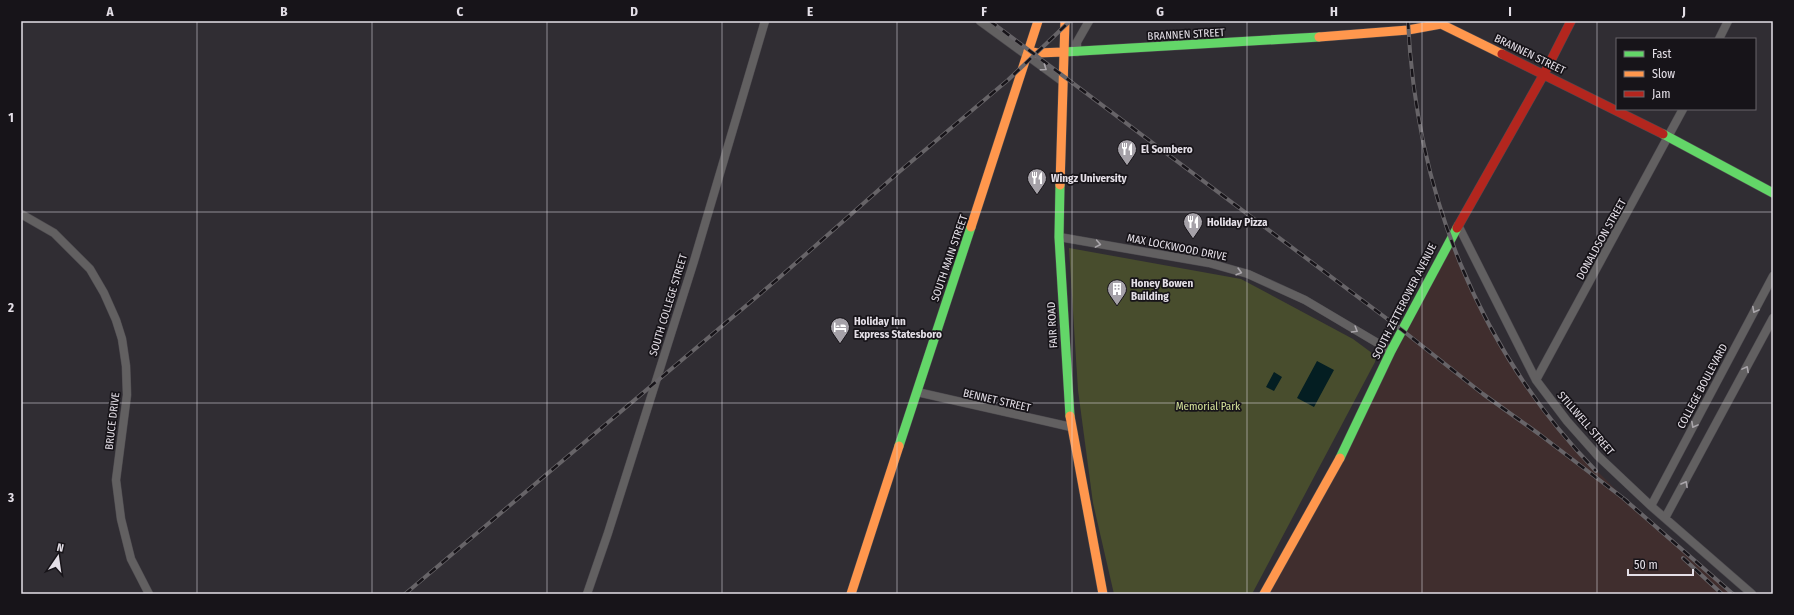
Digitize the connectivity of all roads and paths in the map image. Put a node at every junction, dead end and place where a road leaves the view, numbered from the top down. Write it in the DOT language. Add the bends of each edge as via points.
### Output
graph roads {
  1 [pos="765,21"];
  2 [pos="980,21"];
  3 [pos="1038,21"];
  4 [pos="1065,21"];
  5 [pos="1089,21"];
  6 [pos="1571,21"];
  7 [pos="1728,21"];
  8 [pos="1442,23"];
  9 [pos="1720,38"];
  10 [pos="1064,52"];
  11 [pos="1077,52"];
  12 [pos="1028,53"];
  13 [pos="1544,74"];
  14 [pos="1062,81"];
  15 [pos="1682,110"];
  16 [pos="1669,137"];
  17 [pos="1773,193"];
  18 [pos="21,214"];
  19 [pos="1458,225"];
  20 [pos="1059,237"];
  21 [pos="1773,276"];
  22 [pos="1773,318"];
  23 [pos="1391,351"];
  24 [pos="1536,380"];
  25 [pos="917,392"];
  26 [pos="1071,427"];
  27 [pos="1651,506"];
  28 [pos="1665,518"];
  29 [pos="149,594"];
  30 [pos="587,594"];
  31 [pos="851,594"];
  32 [pos="1103,594"];
  33 [pos="1264,594"];
  34 [pos="1752,594"];
  1 -- 30 [label="street, SOUTH COLLEGE STREET" via="692,267"];
  2 -- 12 [label="street"];
  3 -- 12 [label="street, SOUTH MAIN STREET"];
  4 -- 10 [label="street, FAIR ROAD"];
  5 -- 11 [label="street" via="1077,42"];
  6 -- 13 [label="street, SOUTH ZETTEROWER AVENUE"];
  7 -- 9 [label="street"];
  8 -- 11 [label="street, BRANNEN STREET" via="1408,30 1310,38"];
  8 -- 13 [label="street, BRANNEN STREET"];
  10 -- 11 [label="street, BRANNEN STREET"];
  10 -- 12 [label="street, BRANNEN STREET"];
  10 -- 14 [label="street, FAIR ROAD"];
  12 -- 14 [label="street, one-way"];
  12 -- 25 [label="street, SOUTH MAIN STREET"];
  13 -- 16 [label="street, BRANNEN STREET"];
  13 -- 19 [label="street, SOUTH ZETTEROWER AVENUE"];
  14 -- 20 [label="street, FAIR ROAD"];
  15 -- 16 [label="street, DONALDSON STREET"];
  16 -- 17 [label="street, BRANNEN STREET"];
  16 -- 24 [label="street, DONALDSON STREET"];
  18 -- 29 [label="street, BRUCE DRIVE" via="54,232 90,269 116,320 126,366 127,395 116,480 121,519 131,558"];
  19 -- 23 [label="street, SOUTH ZETTEROWER AVENUE"];
  19 -- 24 [label="street, STILLWELL STREET"];
  20 -- 23 [label="street, MAX LOCKWOOD DRIVE, one-way" via="1209,263 1248,274 1305,300"];
  20 -- 26 [label="street, FAIR ROAD"];
  21 -- 27 [label="street, COLLEGE BOULEVARD, one-way"];
  28 -- 22 [label="street, one-way"];
  23 -- 33 [label="street, SOUTH ZETTEROWER AVENUE" via="1341,456"];
  24 -- 27 [label="street, STILLWELL STREET" via="1598,456"];
  25 -- 26 [label="street, BENNET STREET"];
  25 -- 31 [label="street, SOUTH MAIN STREET"];
  26 -- 32 [label="street, FAIR ROAD"];
  27 -- 28 [label="street, STILLWELL STREET"];
  28 -- 34 [label="street, STILLWELL STREET"];
}
